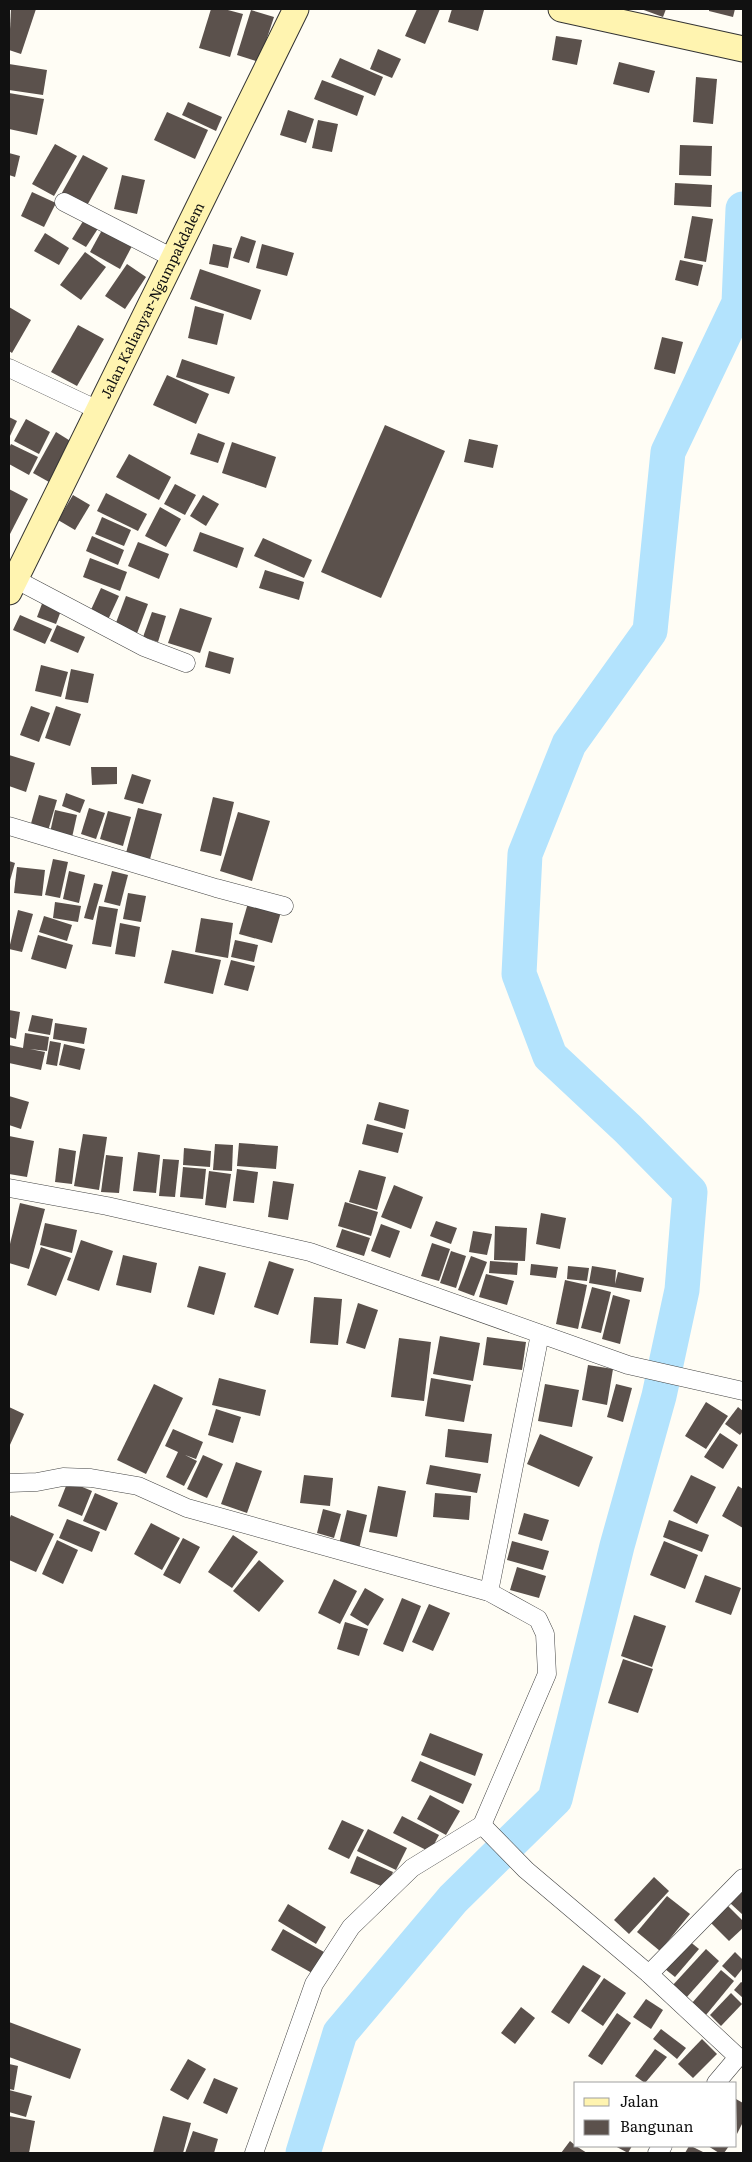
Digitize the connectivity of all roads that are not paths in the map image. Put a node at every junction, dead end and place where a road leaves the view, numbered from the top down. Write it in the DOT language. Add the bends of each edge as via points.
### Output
graph roads {
  1 [pos="296,9"];
  2 [pos="562,9"];
  3 [pos="743,49"];
  4 [pos="64,202"];
  5 [pos="173,258"];
  6 [pos="9,368"];
  7 [pos="98,410"];
  8 [pos="18,586"];
  9 [pos="186,663"];
  10 [pos="9,826"];
  11 [pos="284,906"];
  12 [pos="9,1188"];
  13 [pos="540,1334"];
  14 [pos="743,1391"];
  15 [pos="9,1483"];
  16 [pos="489,1592"];
  17 [pos="486,1830"];
  18 [pos="743,1878"];
  19 [pos="649,1974"];
  20 [pos="741,2057"];
  21 [pos="717,2082"];
  22 [pos="254,2153"];
  1 -- 5 [label="street, Jalan Kalianyar-Ngumpakdalem"];
  2 -- 3 [label="street"];
  4 -- 5 [label="street"];
  5 -- 7 [label="street, Jalan Kalianyar-Ngumpakdalem"];
  6 -- 7 [label="street"];
  7 -- 8 [label="street, Jalan Kalianyar-Ngumpakdalem"];
  8 -- 9 [label="street" via="47,596 144,647"];
  10 -- 11 [label="street"];
  12 -- 13 [label="street" via="107,1206 310,1252"];
  13 -- 14 [label="street" via="628,1365"];
  13 -- 16 [label="street"];
  15 -- 16 [label="street" via="63,1477 138,1486 186,1508"];
  16 -- 17 [label="street" via="538,1619 544,1634 547,1674"];
  17 -- 19 [label="street" via="526,1870"];
  17 -- 22 [label="street" via="412,1868 351,1927 314,1984"];
  18 -- 19 [label="street"];
  19 -- 20 [label="street"];
  20 -- 21 [label="street"];
}
